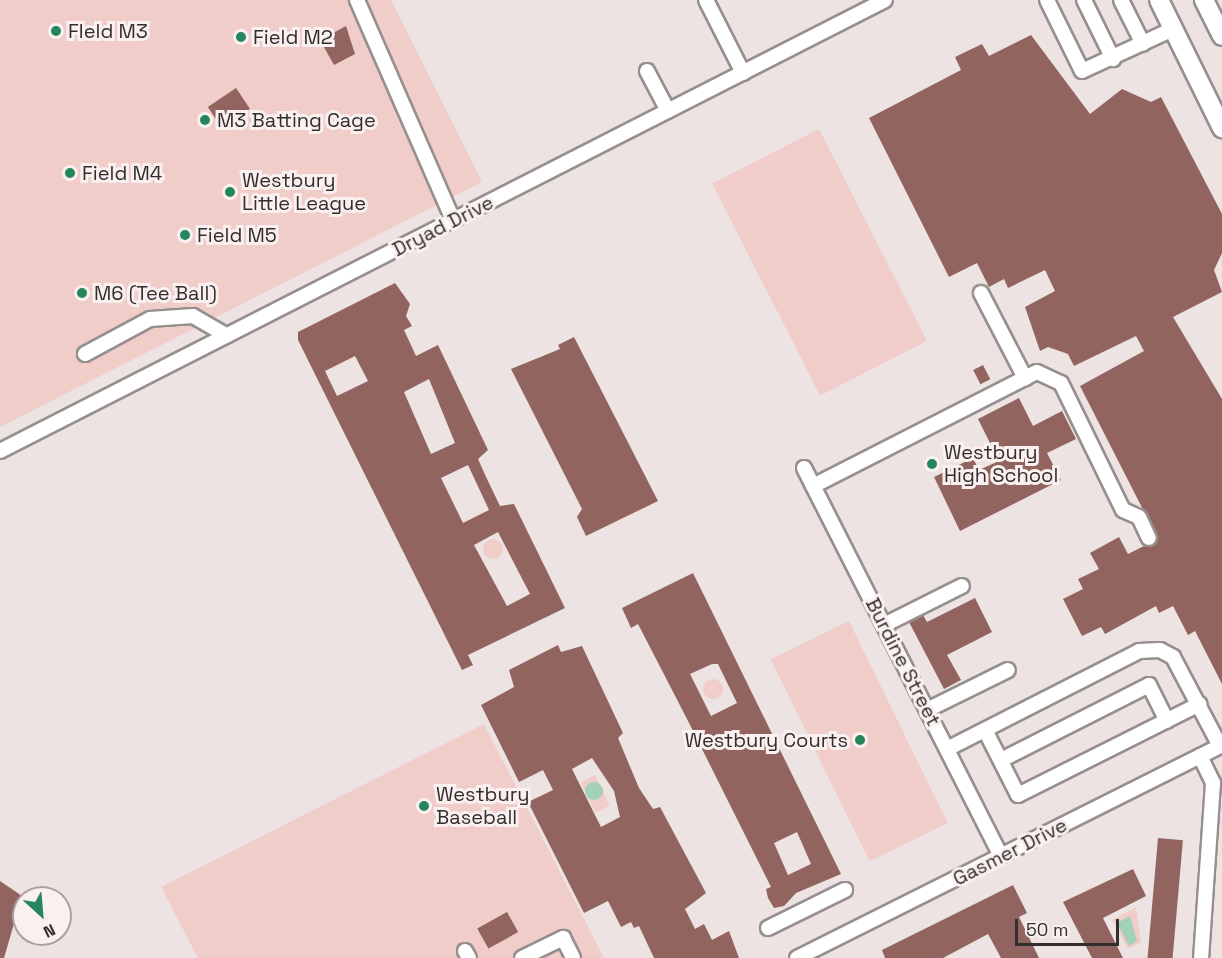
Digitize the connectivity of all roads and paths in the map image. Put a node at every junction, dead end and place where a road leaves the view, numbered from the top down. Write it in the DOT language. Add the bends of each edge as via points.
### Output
graph roads {
  1 [pos="357,0"];
  2 [pos="706,0"];
  3 [pos="885,0"];
  4 [pos="1047,0"];
  5 [pos="1084,0"];
  6 [pos="1120,0"];
  7 [pos="1159,0"];
  8 [pos="1204,0"];
  9 [pos="1173,29"];
  10 [pos="1222,36"];
  11 [pos="1143,44"];
  12 [pos="1113,59"];
  13 [pos="647,71"];
  14 [pos="743,73"];
  15 [pos="668,111"];
  16 [pos="1222,128"];
  17 [pos="453,220"];
  18 [pos="981,293"];
  19 [pos="227,336"];
  20 [pos="85,354"];
  21 [pos="1025,378"];
  22 [pos="0,452"];
  23 [pos="804,468"];
  24 [pos="813,486"];
  25 [pos="1149,538"];
  26 [pos="962,586"];
  27 [pos="884,625"];
  28 [pos="1008,669"];
  29 [pos="1200,704"];
  30 [pos="927,710"];
  31 [pos="1167,721"];
  32 [pos="985,730"];
  33 [pos="1221,746"];
  34 [pos="947,749"];
  35 [pos="1200,756"];
  36 [pos="1001,760"];
  37 [pos="1215,855"];
  38 [pos="1001,856"];
  39 [pos="845,890"];
  40 [pos="768,928"];
  41 [pos="522,958"];
  42 [pos="573,958"];
  43 [pos="797,958"];
  44 [pos="1201,958"];
  1 -- 17 [label="street"];
  2 -- 14 [label="street"];
  3 -- 14 [label="street, Dryad Drive"];
  4 -- 12 [label="street" via="1082,71"];
  5 -- 12 [label="street"];
  6 -- 11 [label="street"];
  7 -- 9 [label="main road"];
  8 -- 10 [label="main road"];
  9 -- 11 [label="street"];
  9 -- 16 [label="main road"];
  11 -- 12 [label="street"];
  13 -- 15 [label="street"];
  14 -- 15 [label="street, Dryad Drive"];
  15 -- 17 [label="street, Dryad Drive"];
  17 -- 19 [label="street, Dryad Drive"];
  18 -- 21 [label="street"];
  19 -- 20 [label="street" via="194,316 150,319"];
  19 -- 22 [label="street, Dryad Drive"];
  21 -- 24 [label="street"];
  21 -- 25 [label="street" via="1037,372 1060,383 1124,510 1138,517"];
  23 -- 24 [label="street, Burdine Street"];
  24 -- 27 [label="street, Burdine Street"];
  26 -- 27 [label="street"];
  27 -- 30 [label="street, Burdine Street"];
  28 -- 30 [label="street"];
  29 -- 31 [label="street"];
  29 -- 32 [label="street" via="1173,657 1160,650 1139,651"];
  29 -- 33 [label="street"];
  30 -- 34 [label="street, Burdine Street"];
  31 -- 36 [label="street" via="1018,795"];
  31 -- 36 [label="street" via="1149,685"];
  32 -- 34 [label="street"];
  32 -- 36 [label="street"];
  33 -- 35 [label="street, Gasmer Drive"];
  34 -- 38 [label="street, Burdine Street"];
  35 -- 37 [label="street" via="1213,783"];
  35 -- 38 [label="street, Gasmer Drive"];
  37 -- 44 [label="street"];
  38 -- 43 [label="street, Gasmer Drive"];
  39 -- 40 [label="street"];
  41 -- 42 [label="street" via="563,938"];
}
